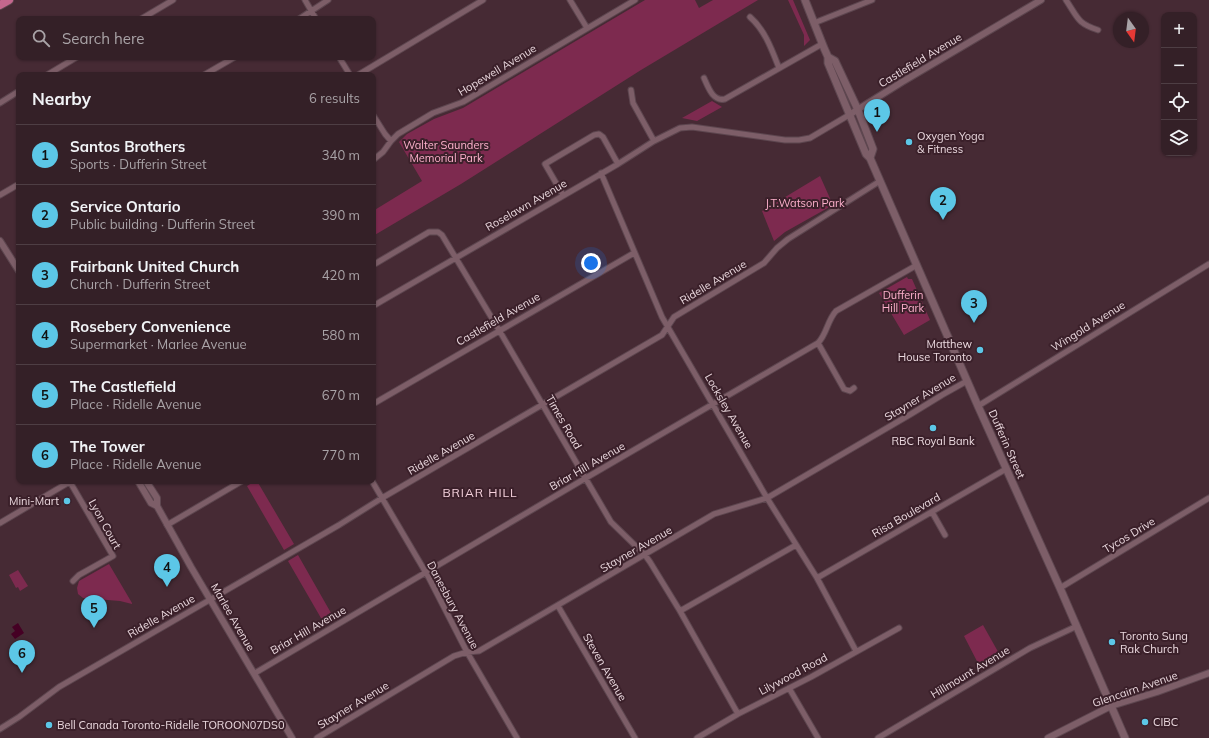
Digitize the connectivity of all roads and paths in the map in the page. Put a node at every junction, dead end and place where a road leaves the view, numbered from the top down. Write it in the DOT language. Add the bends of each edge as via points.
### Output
graph roads {
  1 [pos="9,0"];
  2 [pos="173,0"];
  3 [pos="305,0"];
  4 [pos="328,0"];
  5 [pos="483,0"];
  6 [pos="570,0"];
  7 [pos="635,0"];
  8 [pos="804,0"];
  9 [pos="872,0"];
  10 [pos="1041,0"];
  11 [pos="1066,0"];
  12 [pos="0,6"];
  13 [pos="312,11"];
  14 [pos="146,16"];
  15 [pos="304,16"];
  16 [pos="314,16"];
  17 [pos="750,17"];
  18 [pos="814,23"];
  19 [pos="587,28"];
  20 [pos="1098,30"];
  21 [pos="822,44"];
  22 [pos="828,57"];
  23 [pos="72,60"];
  24 [pos="230,60"];
  25 [pos="341,60"];
  26 [pos="779,68"];
  27 [pos="52,72"];
  28 [pos="209,72"];
  29 [pos="348,72"];
  30 [pos="363,72"];
  31 [pos="704,78"];
  32 [pos="631,90"];
  33 [pos="16,93"];
  34 [pos="0,103"];
  35 [pos="858,110"];
  36 [pos="849,115"];
  37 [pos="376,120"];
  38 [pos="692,127"];
  39 [pos="391,141"];
  40 [pos="654,141"];
  41 [pos="376,158"];
  42 [pos="870,158"];
  43 [pos="618,164"];
  44 [pos="601,173"];
  45 [pos="880,181"];
  46 [pos="16,186"];
  47 [pos="0,195"];
  48 [pos="563,195"];
  49 [pos="0,241"];
  50 [pos="634,253"];
  51 [pos="456,258"];
  52 [pos="376,263"];
  53 [pos="1209,264"];
  54 [pos="917,265"];
  55 [pos="16,266"];
  56 [pos="376,304"];
  57 [pos="668,326"];
  58 [pos="499,330"];
  59 [pos="818,343"];
  60 [pos="967,381"];
  61 [pos="854,388"];
  62 [pos="376,402"];
  63 [pos="713,404"];
  64 [pos="543,405"];
  65 [pos="978,406"];
  66 [pos="1006,469"];
  67 [pos="585,478"];
  68 [pos="65,484"];
  69 [pos="72,484"];
  70 [pos="140,484"];
  71 [pos="148,484"];
  72 [pos="237,484"];
  73 [pos="374,484"];
  74 [pos="382,498"];
  75 [pos="768,498"];
  76 [pos="1209,498"];
  77 [pos="156,506"];
  78 [pos="932,512"];
  79 [pos="0,523"];
  80 [pos="167,525"];
  81 [pos="945,535"];
  82 [pos="796,545"];
  83 [pos="644,555"];
  84 [pos="426,572"];
  85 [pos="817,578"];
  86 [pos="73,582"];
  87 [pos="1060,588"];
  88 [pos="211,599"];
  89 [pos="558,606"];
  90 [pos="680,611"];
  91 [pos="1075,627"];
  92 [pos="899,628"];
  93 [pos="856,651"];
  94 [pos="467,652"];
  95 [pos="254,673"];
  96 [pos="1209,673"];
  97 [pos="789,688"];
  98 [pos="1111,706"];
  99 [pos="738,714"];
  100 [pos="0,729"];
  101 [pos="292,738"];
  102 [pos="317,738"];
  103 [pos="517,738"];
  104 [pos="635,738"];
  105 [pos="696,738"];
  106 [pos="818,738"];
  107 [pos="878,738"];
  108 [pos="1048,738"];
  109 [pos="1125,738"];
  1 -- 12 [label="main road"];
  2 -- 14 [label="street"];
  3 -- 13 [label="street"];
  4 -- 13 [label="street"];
  5 -- 30 [label="street"];
  6 -- 19 [label="street"];
  7 -- 19 [label="street, Hopewell Avenue"];
  8 -- 18 [label="main road, Dufferin Street"];
  9 -- 18 [label="street"];
  10 -- 35 [label="street, Castlefield Avenue"];
  11 -- 20 [label="street" via="1080,22"];
  13 -- 15 [label="street"];
  13 -- 16 [label="street"];
  17 -- 26 [label="street" via="758,24 769,43"];
  18 -- 21 [label="main road, Dufferin Street"];
  19 -- 39 [label="street, Hopewell Avenue" via="463,102 420,121"];
  21 -- 22 [label="main road, Dufferin Street"];
  21 -- 26 [label="street"];
  22 -- 35 [label="main road, Dufferin Street" via="835,61"];
  22 -- 36 [label="main road, Dufferin Street" via="828,64"];
  23 -- 27 [label="street"];
  24 -- 28 [label="street"];
  25 -- 29 [label="street"];
  26 -- 31 [label="street" via="725,100 716,98"];
  32 -- 40 [label="street" via="633,103"];
  33 -- 34 [label="street"];
  35 -- 36 [label="street, Castlefield Avenue"];
  35 -- 42 [label="main road, Dufferin Street" via="873,149"];
  36 -- 38 [label="street, Castlefield Avenue" via="813,136 799,140"];
  36 -- 42 [label="main road, Dufferin Street"];
  37 -- 39 [label="street"];
  38 -- 40 [label="street, Roselawn Avenue" via="680,128"];
  39 -- 41 [label="street, Hopewell Avenue"];
  40 -- 43 [label="street, Roselawn Avenue"];
  42 -- 45 [label="main road, Dufferin Street"];
  43 -- 44 [label="street, Roselawn Avenue"];
  43 -- 48 [label="street" via="602,135 596,134 545,164"];
  44 -- 48 [label="street, Roselawn Avenue"];
  44 -- 50 [label="street, Locksley Avenue"];
  45 -- 54 [label="main road, Dufferin Street"];
  45 -- 57 [label="street, Ridelle Avenue" via="788,238 764,263 674,317"];
  46 -- 47 [label="street"];
  48 -- 51 [label="street, Roselawn Avenue"];
  49 -- 55 [label="street"];
  50 -- 57 [label="street, Locksley Avenue"];
  50 -- 58 [label="street, Castlefield Avenue"];
  51 -- 52 [label="street, Times Road" via="438,232 430,232"];
  51 -- 56 [label="street, Roselawn Avenue"];
  51 -- 58 [label="street, Times Road"];
  53 -- 65 [label="street, Wingold Avenue"];
  54 -- 59 [label="street" via="836,311"];
  54 -- 60 [label="main road, Dufferin Street"];
  57 -- 63 [label="street, Locksley Avenue"];
  57 -- 64 [label="street, Ridelle Avenue" via="662,335"];
  58 -- 62 [label="street, Castlefield Avenue"];
  58 -- 64 [label="street, Times Road"];
  59 -- 61 [label="street" via="844,389 850,391"];
  59 -- 63 [label="street, Briar Hill Avenue"];
  60 -- 65 [label="main road, Dufferin Street"];
  60 -- 75 [label="street, Stayner Avenue"];
  63 -- 67 [label="street, Briar Hill Avenue"];
  63 -- 75 [label="street, Locksley Avenue"];
  64 -- 67 [label="street, Times Road"];
  64 -- 74 [label="street, Ridelle Avenue"];
  65 -- 66 [label="main road, Dufferin Street"];
  66 -- 78 [label="street, Risa Boulevard"];
  66 -- 87 [label="main road, Dufferin Street"];
  67 -- 83 [label="street, Times Road" via="611,522"];
  67 -- 84 [label="street, Briar Hill Avenue"];
  68 -- 79 [label="street"];
  69 -- 86 [label="street, Lyon Court" via="113,556 79,575"];
  70 -- 77 [label="street, Marlee Avenue"];
  71 -- 77 [label="street, Marlee Avenue" via="157,498"];
  72 -- 80 [label="street"];
  73 -- 74 [label="street, Danesbury Avenue"];
  74 -- 84 [label="street, Danesbury Avenue"];
  74 -- 88 [label="street, Ridelle Avenue"];
  75 -- 82 [label="street, Locksley Avenue"];
  75 -- 83 [label="street, Stayner Avenue" via="714,514"];
  76 -- 87 [label="street, Tycos Drive"];
  77 -- 80 [label="street, Marlee Avenue"];
  78 -- 81 [label="street"];
  78 -- 85 [label="street, Risa Boulevard"];
  80 -- 88 [label="street, Marlee Avenue"];
  82 -- 85 [label="street, Locksley Avenue"];
  82 -- 90 [label="street"];
  83 -- 89 [label="street, Stayner Avenue"];
  83 -- 90 [label="street, Times Road"];
  84 -- 94 [label="street, Danesbury Avenue"];
  84 -- 95 [label="street, Briar Hill Avenue"];
  85 -- 93 [label="street, Locksley Avenue"];
  87 -- 91 [label="main road, Dufferin Street"];
  88 -- 95 [label="street, Marlee Avenue"];
  88 -- 100 [label="street, Ridelle Avenue" via="59,686"];
  89 -- 94 [label="street, Stayner Avenue" via="479,651"];
  89 -- 104 [label="street, Steven Avenue"];
  90 -- 99 [label="street, Times Road"];
  91 -- 98 [label="main road, Dufferin Street"];
  91 -- 107 [label="street, Hillmount Avenue" via="1030,648"];
  92 -- 93 [label="street, Lilywood Road"];
  93 -- 97 [label="street, Lilywood Road"];
  94 -- 102 [label="street, Stayner Avenue" via="454,656"];
  94 -- 103 [label="street, Danesbury Avenue"];
  95 -- 101 [label="street, Marlee Avenue"];
  96 -- 98 [label="street, Glencairn Avenue"];
  97 -- 99 [label="street, Lilywood Road"];
  97 -- 106 [label="street"];
  98 -- 108 [label="street, Glencairn Avenue"];
  98 -- 109 [label="main road, Dufferin Street"];
  99 -- 105 [label="street, Lilywood Road"];
}
